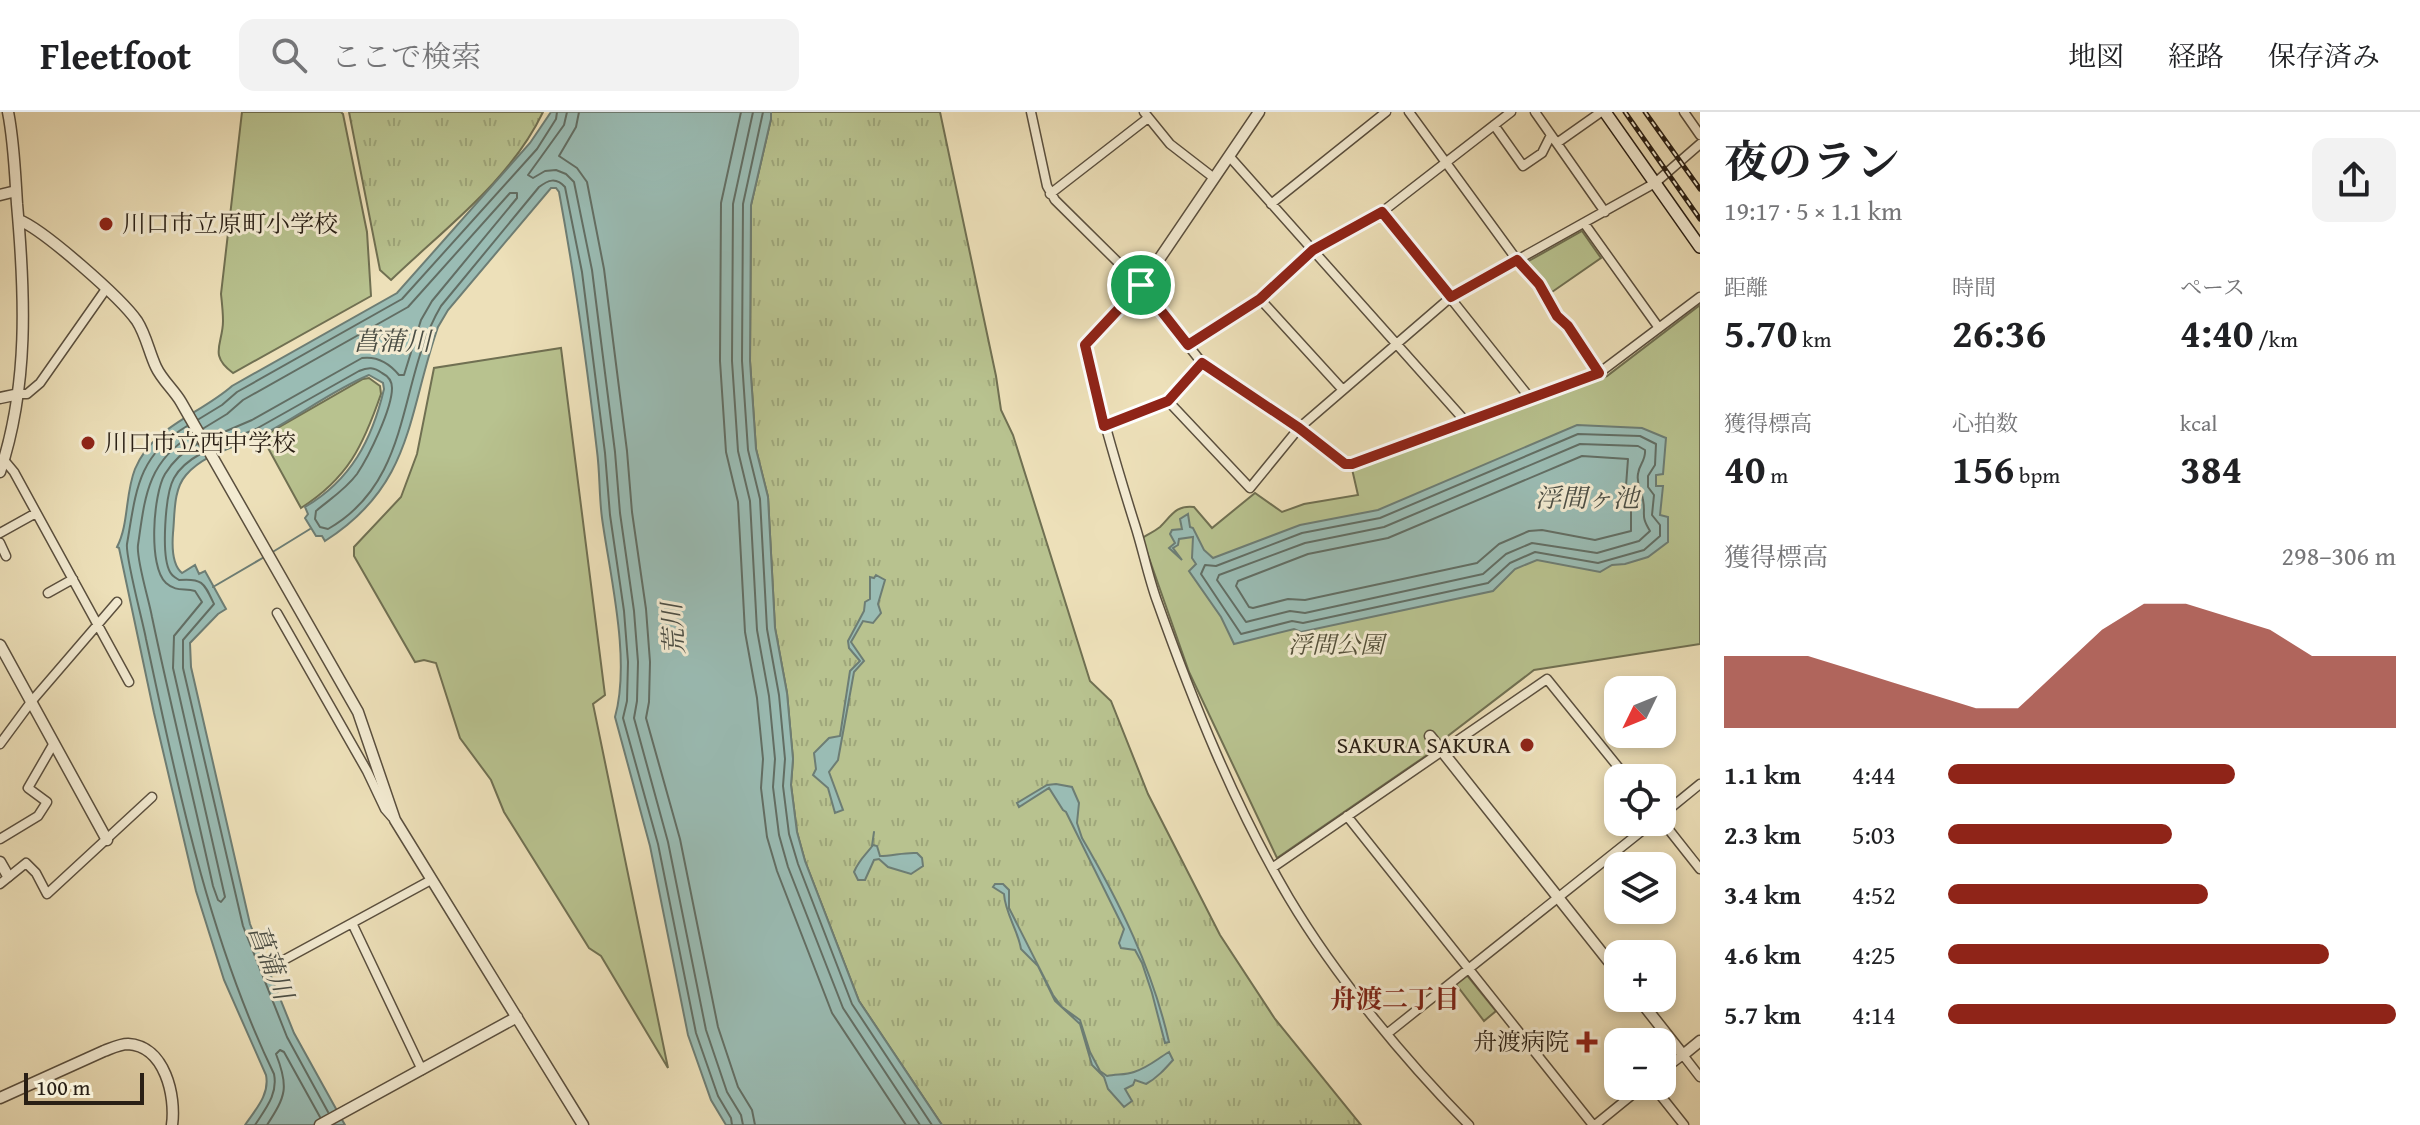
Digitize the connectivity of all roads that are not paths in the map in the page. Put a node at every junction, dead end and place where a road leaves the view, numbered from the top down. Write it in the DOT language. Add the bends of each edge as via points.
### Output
graph roads {
  1 [pos="8,112"];
  2 [pos="1031,112"];
  3 [pos="1259,112"];
  4 [pos="1386,112"];
  5 [pos="1409,112"];
  6 [pos="1511,112"];
  7 [pos="1535,112"];
  8 [pos="1603,112"];
  9 [pos="1684,112"];
  10 [pos="1146,115"];
  11 [pos="1494,125"];
  12 [pos="1551,135"];
  13 [pos="1700,135"];
  14 [pos="1557,143"];
  15 [pos="1700,144"];
  16 [pos="1692,152"];
  17 [pos="1229,156"];
  18 [pos="1700,159"];
  19 [pos="1446,162"];
  20 [pos="1214,178"];
  21 [pos="1655,183"];
  22 [pos="16,191"];
  23 [pos="1050,194"];
  24 [pos="0,195"];
  25 [pos="1271,204"];
  26 [pos="1382,212"];
  27 [pos="1605,212"];
  28 [pos="19,220"];
  29 [pos="1584,223"];
  30 [pos="1700,247"];
  31 [pos="1313,250"];
  32 [pos="1517,260"];
  33 [pos="1141,285"];
  34 [pos="106,289"];
  35 [pos="1451,297"];
  36 [pos="1700,297"];
  37 [pos="1260,299"];
  38 [pos="1659,328"];
  39 [pos="1397,344"];
  40 [pos="1085,345"];
  41 [pos="1188,345"];
  42 [pos="1202,363"];
  43 [pos="1599,373"];
  44 [pos="1343,390"];
  45 [pos="19,394"];
  46 [pos="0,398"];
  47 [pos="1530,398"];
  48 [pos="1168,401"];
  49 [pos="1466,422"];
  50 [pos="1104,426"];
  51 [pos="1299,428"];
  52 [pos="4,460"];
  53 [pos="0,472"];
  54 [pos="36,513"];
  55 [pos="0,533"];
  56 [pos="0,543"];
  57 [pos="6,556"];
  58 [pos="73,579"];
  59 [pos="48,593"];
  60 [pos="117,602"];
  61 [pos="277,613"];
  62 [pos="97,624"];
  63 [pos="0,645"];
  64 [pos="129,682"];
  65 [pos="31,702"];
  66 [pos="1430,736"];
  67 [pos="54,743"];
  68 [pos="0,744"];
  69 [pos="1441,750"];
  70 [pos="1616,764"];
  71 [pos="1700,784"];
  72 [pos="152,797"];
  73 [pos="1676,804"];
  74 [pos="1347,816"];
  75 [pos="395,820"];
  76 [pos="1635,836"];
  77 [pos="1674,836"];
  78 [pos="0,839"];
  79 [pos="107,840"];
  80 [pos="0,862"];
  81 [pos="1272,868"];
  82 [pos="1700,869"];
  83 [pos="4,880"];
  84 [pos="431,880"];
  85 [pos="1558,897"];
  86 [pos="352,923"];
  87 [pos="1604,955"];
  88 [pos="271,967"];
  89 [pos="1468,969"];
  90 [pos="1649,1012"];
  91 [pos="517,1017"];
  92 [pos="1388,1033"];
  93 [pos="1700,1041"];
  94 [pos="1683,1055"];
  95 [pos="1676,1060"];
  96 [pos="422,1070"];
  97 [pos="1700,1077"];
  98 [pos="0,1098"];
  99 [pos="1625,1100"];
  100 [pos="1664,1100"];
  101 [pos="172,1125"];
  102 [pos="320,1125"];
  103 [pos="583,1125"];
  104 [pos="1469,1125"];
  105 [pos="1594,1125"];
  106 [pos="1684,1125"];
  1 -- 22 [label="street"];
  2 -- 23 [label="street"];
  3 -- 17 [label="street"];
  4 -- 25 [label="street"];
  5 -- 19 [label="street"];
  6 -- 11 [label="street"];
  7 -- 12 [label="street"];
  8 -- 14 [label="street"];
  8 -- 21 [label="main road"];
  9 -- 13 [label="street"];
  10 -- 20 [label="street" via="1170,144"];
  10 -- 23 [label="street"];
  11 -- 12 [label="street" via="1523,166 1542,153"];
  11 -- 19 [label="street"];
  12 -- 14 [label="street"];
  14 -- 27 [label="street"];
  15 -- 16 [label="street"];
  16 -- 18 [label="street"];
  16 -- 21 [label="street"];
  17 -- 20 [label="street"];
  17 -- 25 [label="street"];
  19 -- 26 [label="street"];
  19 -- 32 [label="street"];
  20 -- 33 [label="street"];
  21 -- 27 [label="street"];
  21 -- 30 [label="main road"];
  22 -- 24 [label="street"];
  22 -- 28 [label="street"];
  23 -- 33 [label="street"];
  25 -- 31 [label="street"];
  26 -- 31 [label="street"];
  26 -- 35 [label="street"];
  27 -- 29 [label="street"];
  28 -- 34 [label="street"];
  28 -- 45 [label="street"];
  29 -- 32 [label="street"];
  29 -- 38 [label="street"];
  31 -- 37 [label="street"];
  31 -- 39 [label="street"];
  32 -- 35 [label="street"];
  32 -- 43 [label="street"];
  33 -- 40 [label="street"];
  33 -- 41 [label="street"];
  34 -- 45 [label="street" via="40,383"];
  34 -- 75 [label="street" via="140,325 157,369 181,402 358,712"];
  35 -- 39 [label="street"];
  35 -- 47 [label="street"];
  36 -- 38 [label="street"];
  37 -- 41 [label="street"];
  37 -- 44 [label="street"];
  38 -- 43 [label="street"];
  39 -- 44 [label="street"];
  39 -- 49 [label="street"];
  40 -- 50 [label="street"];
  41 -- 42 [label="street"];
  42 -- 48 [label="street"];
  42 -- 51 [label="street"];
  43 -- 47 [label="street"];
  44 -- 51 [label="street"];
  45 -- 46 [label="street"];
  45 -- 52 [label="street"];
  47 -- 49 [label="street"];
  48 -- 50 [label="street"];
  48 -- 51 [label="street" via="1250,488"];
  49 -- 51 [label="street" via="1352,464"];
  50 -- 81 [label="street" via="1155,597 1231,788"];
  52 -- 53 [label="street"];
  52 -- 54 [label="street"];
  54 -- 55 [label="street"];
  54 -- 58 [label="street"];
  56 -- 57 [label="street"];
  58 -- 59 [label="street"];
  58 -- 62 [label="street"];
  60 -- 62 [label="street"];
  61 -- 75 [label="street"];
  62 -- 64 [label="street"];
  62 -- 65 [label="street"];
  63 -- 65 [label="street"];
  65 -- 67 [label="street"];
  65 -- 68 [label="street"];
  66 -- 69 [label="street"];
  67 -- 78 [label="street" via="28,788 47,802 38,816"];
  67 -- 79 [label="street"];
  69 -- 70 [label="street" via="1547,679"];
  69 -- 74 [label="street"];
  69 -- 85 [label="street"];
  71 -- 73 [label="street"];
  72 -- 79 [label="street"];
  74 -- 81 [label="street"];
  74 -- 89 [label="street"];
  75 -- 84 [label="street"];
  76 -- 85 [label="street"];
  77 -- 82 [label="street"];
  79 -- 83 [label="street" via="47,894 26,863"];
  80 -- 83 [label="street"];
  81 -- 92 [label="street" via="1323,951"];
  84 -- 86 [label="street"];
  84 -- 91 [label="street"];
  85 -- 87 [label="street"];
  85 -- 89 [label="street"];
  86 -- 88 [label="street"];
  86 -- 96 [label="street"];
  89 -- 92 [label="street"];
  89 -- 105 [label="street"];
  90 -- 94 [label="street"];
  91 -- 96 [label="street"];
  91 -- 103 [label="street"];
  92 -- 104 [label="street"];
  93 -- 94 [label="street"];
  94 -- 95 [label="street"];
  94 -- 97 [label="street"];
  96 -- 102 [label="street"];
  98 -- 101 [label="street" via="104,1051 132,1044 147,1050 162,1069 172,1099"];
  99 -- 105 [label="street"];
  100 -- 106 [label="street"];
}
